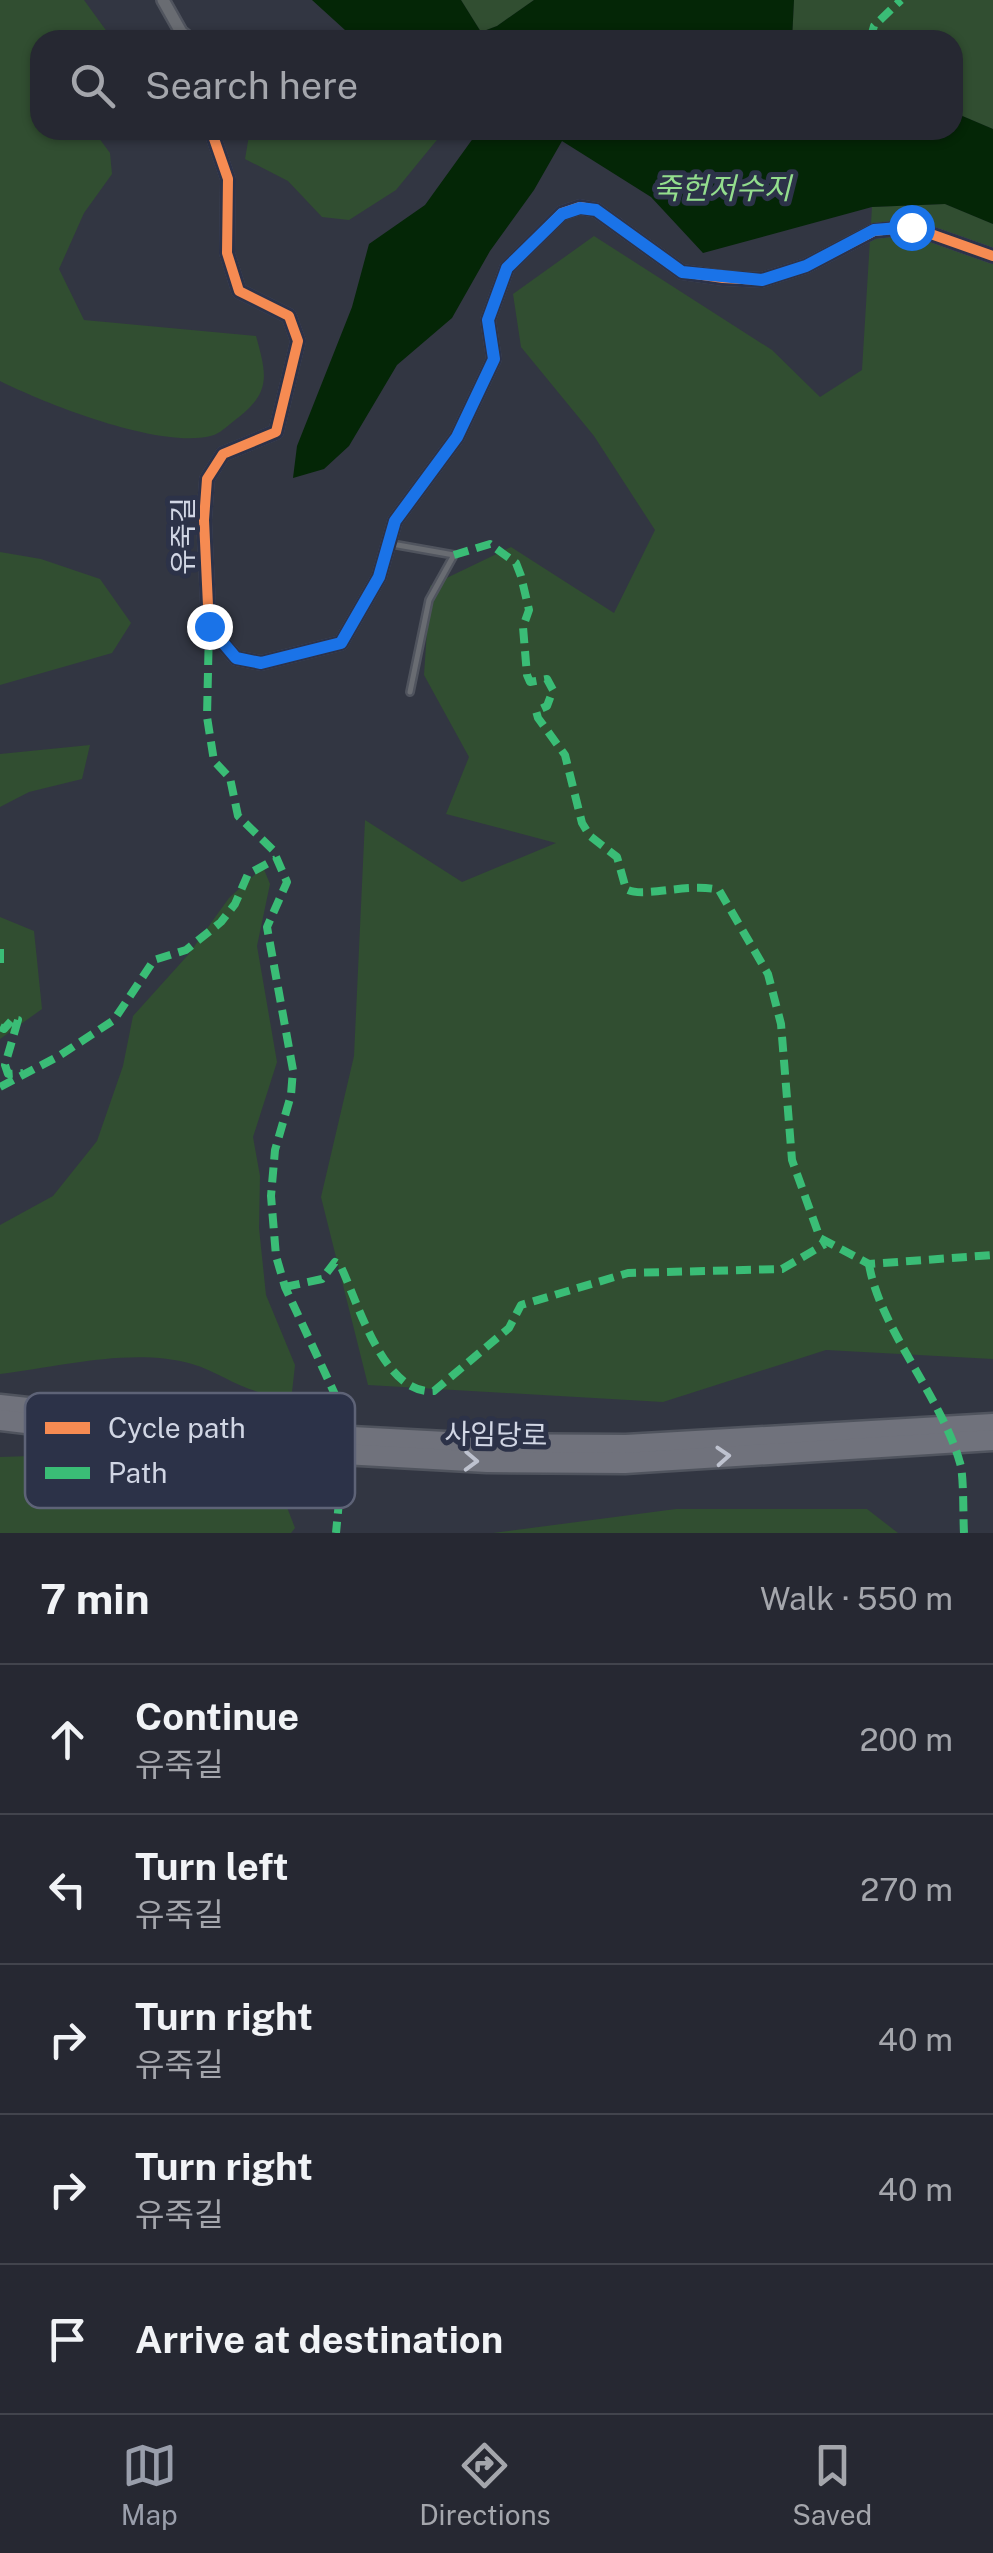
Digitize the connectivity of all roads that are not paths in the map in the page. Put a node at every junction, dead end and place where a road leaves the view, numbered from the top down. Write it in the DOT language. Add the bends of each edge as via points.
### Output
graph roads {
  1 [pos="163,0"];
  2 [pos="184,30"];
  3 [pos="214,140"];
  4 [pos="993,256"];
  5 [pos="388,544"];
  6 [pos="410,692"];
  7 [pos="0,1405"];
  8 [pos="25,1409"];
  9 [pos="0,1420"];
  10 [pos="25,1422"];
  11 [pos="993,1424"];
  12 [pos="993,1440"];
  13 [pos="626,1454"];
  14 [pos="355,1455"];
  1 -- 2 [label="street"];
  3 -- 5 [label="street, 유죽길" via="228,179 227,253 240,292 288,316 298,341 276,432 224,454 208,479 209,626 236,658 261,663 341,643 379,577"];
  4 -- 5 [label="street, 유죽길" via="911,227 874,230 806,266 762,280 723,278 682,272 596,210 562,214 498,285 488,320 494,359 457,437 395,521"];
  5 -- 6 [label="lane" via="454,555 429,600"];
  7 -- 8 [label="highway, 사임당로"];
  9 -- 10 [label="highway, 사임당로"];
  11 -- 13 [label="highway, 사임당로"];
  13 -- 12 [label="highway, 사임당로, one-way"];
  13 -- 14 [label="highway, 사임당로"];
}
